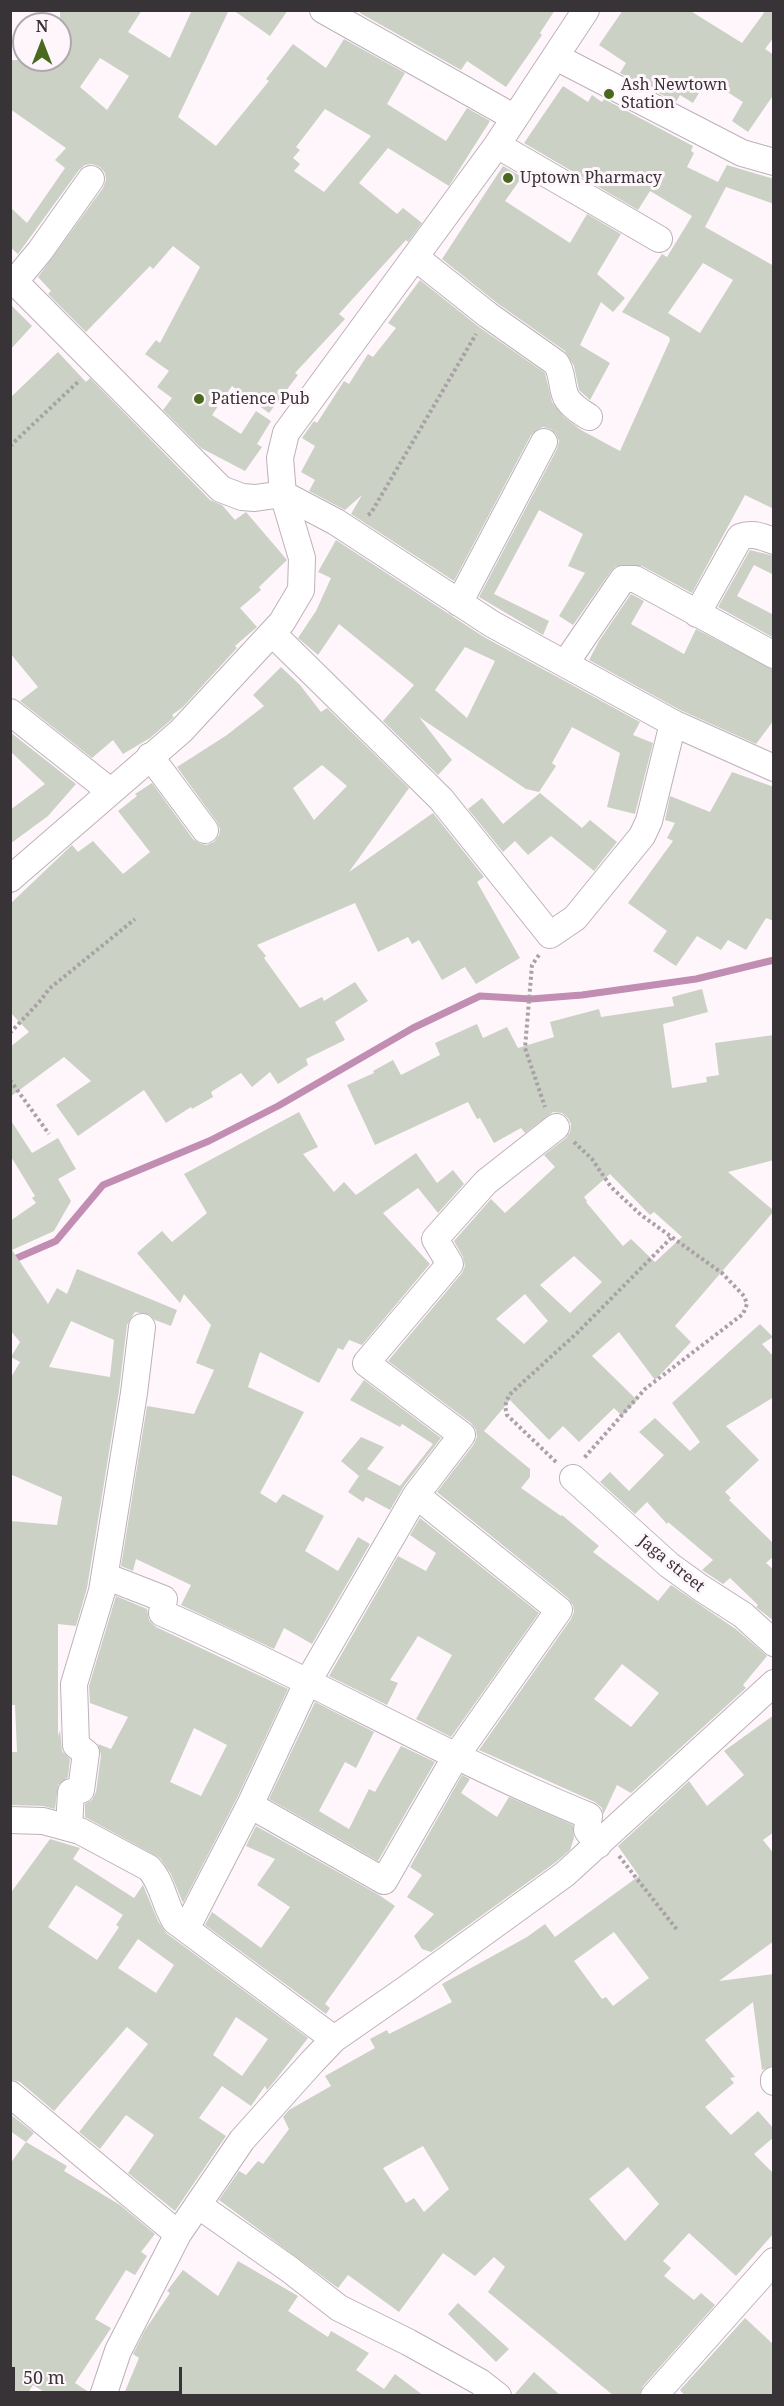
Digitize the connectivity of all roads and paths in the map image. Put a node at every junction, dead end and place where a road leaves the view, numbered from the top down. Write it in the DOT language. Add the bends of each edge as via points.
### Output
graph roads {
  1 [pos="323,10"];
  2 [pos="586,10"];
  3 [pos="556,57"];
  4 [pos="514,118"];
  5 [pos="497,145"];
  6 [pos="774,162"];
  7 [pos="91,179"];
  8 [pos="660,239"];
  9 [pos="415,257"];
  10 [pos="13,279"];
  11 [pos="488,315"];
  12 [pos="98,363"];
  13 [pos="589,417"];
  14 [pos="544,442"];
  15 [pos="10,446"];
  16 [pos="283,494"];
  17 [pos="349,531"];
  18 [pos="774,541"];
  19 [pos="459,603"];
  20 [pos="697,614"];
  21 [pos="272,633"];
  22 [pos="774,656"];
  23 [pos="565,664"];
  24 [pos="10,712"];
  25 [pos="673,723"];
  26 [pos="150,756"];
  27 [pos="774,768"];
  28 [pos="110,791"];
  29 [pos="205,830"];
  30 [pos="10,879"];
  31 [pos="135,919"];
  32 [pos="532,965"];
  33 [pos="10,1033"];
  34 [pos="10,1080"];
  35 [pos="556,1127"];
  36 [pos="49,1134"];
  37 [pos="671,1238"];
  38 [pos="142,1327"];
  39 [pos="573,1478"];
  40 [pos="416,1495"];
  41 [pos="105,1576"];
  42 [pos="774,1643"];
  43 [pos="307,1683"];
  44 [pos="774,1683"];
  45 [pos="456,1756"];
  46 [pos="250,1805"];
  47 [pos="10,1820"];
  48 [pos="69,1828"];
  49 [pos="601,1842"];
  50 [pos="186,1929"];
  51 [pos="678,1931"];
  52 [pos="334,2039"];
  53 [pos="10,2094"];
  54 [pos="198,2205"];
  55 [pos="178,2234"];
  56 [pos="774,2261"];
  57 [pos="103,2396"];
  58 [pos="498,2396"];
  59 [pos="654,2396"];
  1 -- 4 [label="street"];
  2 -- 3 [label="street"];
  3 -- 4 [label="street"];
  3 -- 6 [label="street" via="742,153"];
  4 -- 5 [label="street"];
  5 -- 8 [label="street"];
  5 -- 9 [label="street"];
  7 -- 10 [label="street" via="40,251"];
  9 -- 11 [label="street"];
  9 -- 16 [label="street" via="286,433 280,458"];
  10 -- 12 [label="street"];
  11 -- 13 [label="street" via="556,363 566,397"];
  11 -- 17 [label="path" via="371,513"];
  12 -- 15 [label="path"];
  12 -- 16 [label="street" via="221,489 255,498"];
  14 -- 19 [label="street"];
  16 -- 17 [label="street"];
  16 -- 21 [label="street" via="302,558 301,590"];
  17 -- 19 [label="street"];
  18 -- 20 [label="street" via="748,534 740,537"];
  19 -- 23 [label="street"];
  20 -- 22 [label="street"];
  20 -- 23 [label="street" via="635,579 623,579"];
  21 -- 25 [label="street" via="441,799 550,935 575,918 642,836"];
  21 -- 26 [label="street" via="181,731"];
  23 -- 25 [label="street"];
  24 -- 28 [label="street"];
  25 -- 27 [label="street"];
  26 -- 28 [label="street"];
  26 -- 29 [label="street"];
  28 -- 30 [label="street"];
  31 -- 33 [label="path" via="49,989"];
  32 -- 35 [label="path" via="525,1048 542,1101"];
  34 -- 36 [label="path"];
  35 -- 37 [label="path" via="592,1158 611,1187"];
  35 -- 40 [label="street" via="486,1182 435,1239 450,1264 366,1363 462,1435"];
  37 -- 39 [label="path" via="509,1395 507,1415"];
  37 -- 39 [label="path" via="722,1273 744,1296 747,1304 743,1314 645,1389 578,1465"];
  38 -- 41 [label="street"];
  39 -- 42 [label="street, Jaga street" via="669,1565 743,1615"];
  40 -- 43 [label="street"];
  40 -- 45 [label="street" via="559,1610"];
  41 -- 43 [label="street" via="164,1599 162,1613"];
  41 -- 48 [label="street" via="74,1684 76,1746 86,1753 81,1790 71,1792"];
  43 -- 45 [label="street"];
  43 -- 46 [label="street"];
  44 -- 49 [label="street"];
  45 -- 46 [label="street" via="384,1881"];
  45 -- 49 [label="street" via="589,1816 587,1830"];
  46 -- 50 [label="street"];
  47 -- 48 [label="street" via="43,1821"];
  48 -- 50 [label="street" via="149,1868 156,1876 168,1912"];
  49 -- 51 [label="path"];
  49 -- 52 [label="street" via="556,1881"];
  50 -- 52 [label="street"];
  52 -- 54 [label="street" via="242,2140"];
  53 -- 55 [label="street"];
  54 -- 55 [label="street"];
  54 -- 58 [label="street" via="339,2308 480,2382"];
  55 -- 57 [label="street" via="118,2351"];
  56 -- 59 [label="street"];
}
